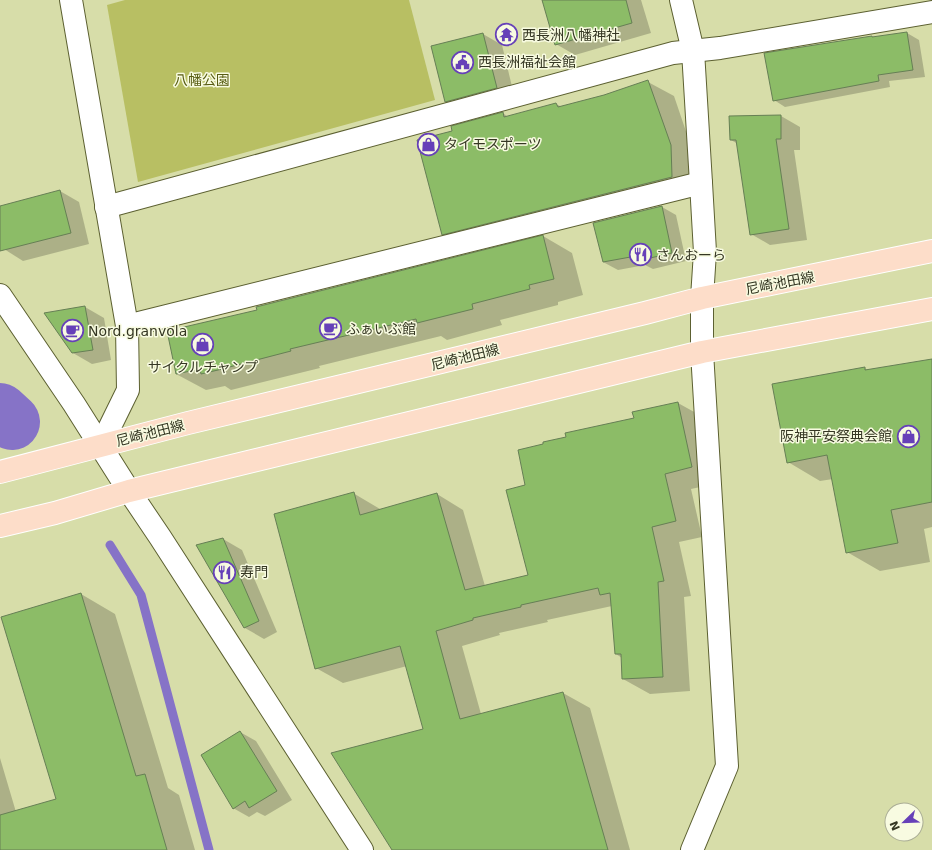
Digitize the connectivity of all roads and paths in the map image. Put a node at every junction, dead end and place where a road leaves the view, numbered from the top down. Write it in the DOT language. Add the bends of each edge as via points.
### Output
graph roads {
  1 [pos="71,0"];
  2 [pos="681,0"];
  3 [pos="890,9"];
  4 [pos="932,12"];
  5 [pos="693,51"];
  6 [pos="701,183"];
  7 [pos="106,207"];
  8 [pos="932,251"];
  9 [pos="0,295"];
  10 [pos="702,298"];
  11 [pos="932,309"];
  12 [pos="127,326"];
  13 [pos="702,352"];
  14 [pos="101,445"];
  15 [pos="0,472"];
  16 [pos="129,491"];
  17 [pos="0,526"];
  18 [pos="362,850"];
  19 [pos="692,850"];
  1 -- 7 [label="street"];
  2 -- 5 [label="street"];
  3 -- 4 [label="street"];
  3 -- 5 [label="street" via="720,48"];
  5 -- 6 [label="street"];
  5 -- 7 [label="street" via="673,53"];
  6 -- 10 [label="street" via="704,252"];
  6 -- 12 [label="street"];
  7 -- 12 [label="street"];
  8 -- 10 [label="main road, 尼崎池田線"];
  9 -- 14 [label="street"];
  10 -- 13 [label="street"];
  10 -- 14 [label="main road, 尼崎池田線"];
  11 -- 13 [label="main road"];
  12 -- 14 [label="street" via="128,390"];
  13 -- 16 [label="main road"];
  13 -- 19 [label="street" via="727,766"];
  14 -- 15 [label="main road, 尼崎池田線"];
  14 -- 16 [label="street"];
  16 -- 17 [label="main road"];
  16 -- 18 [label="street"];
}
